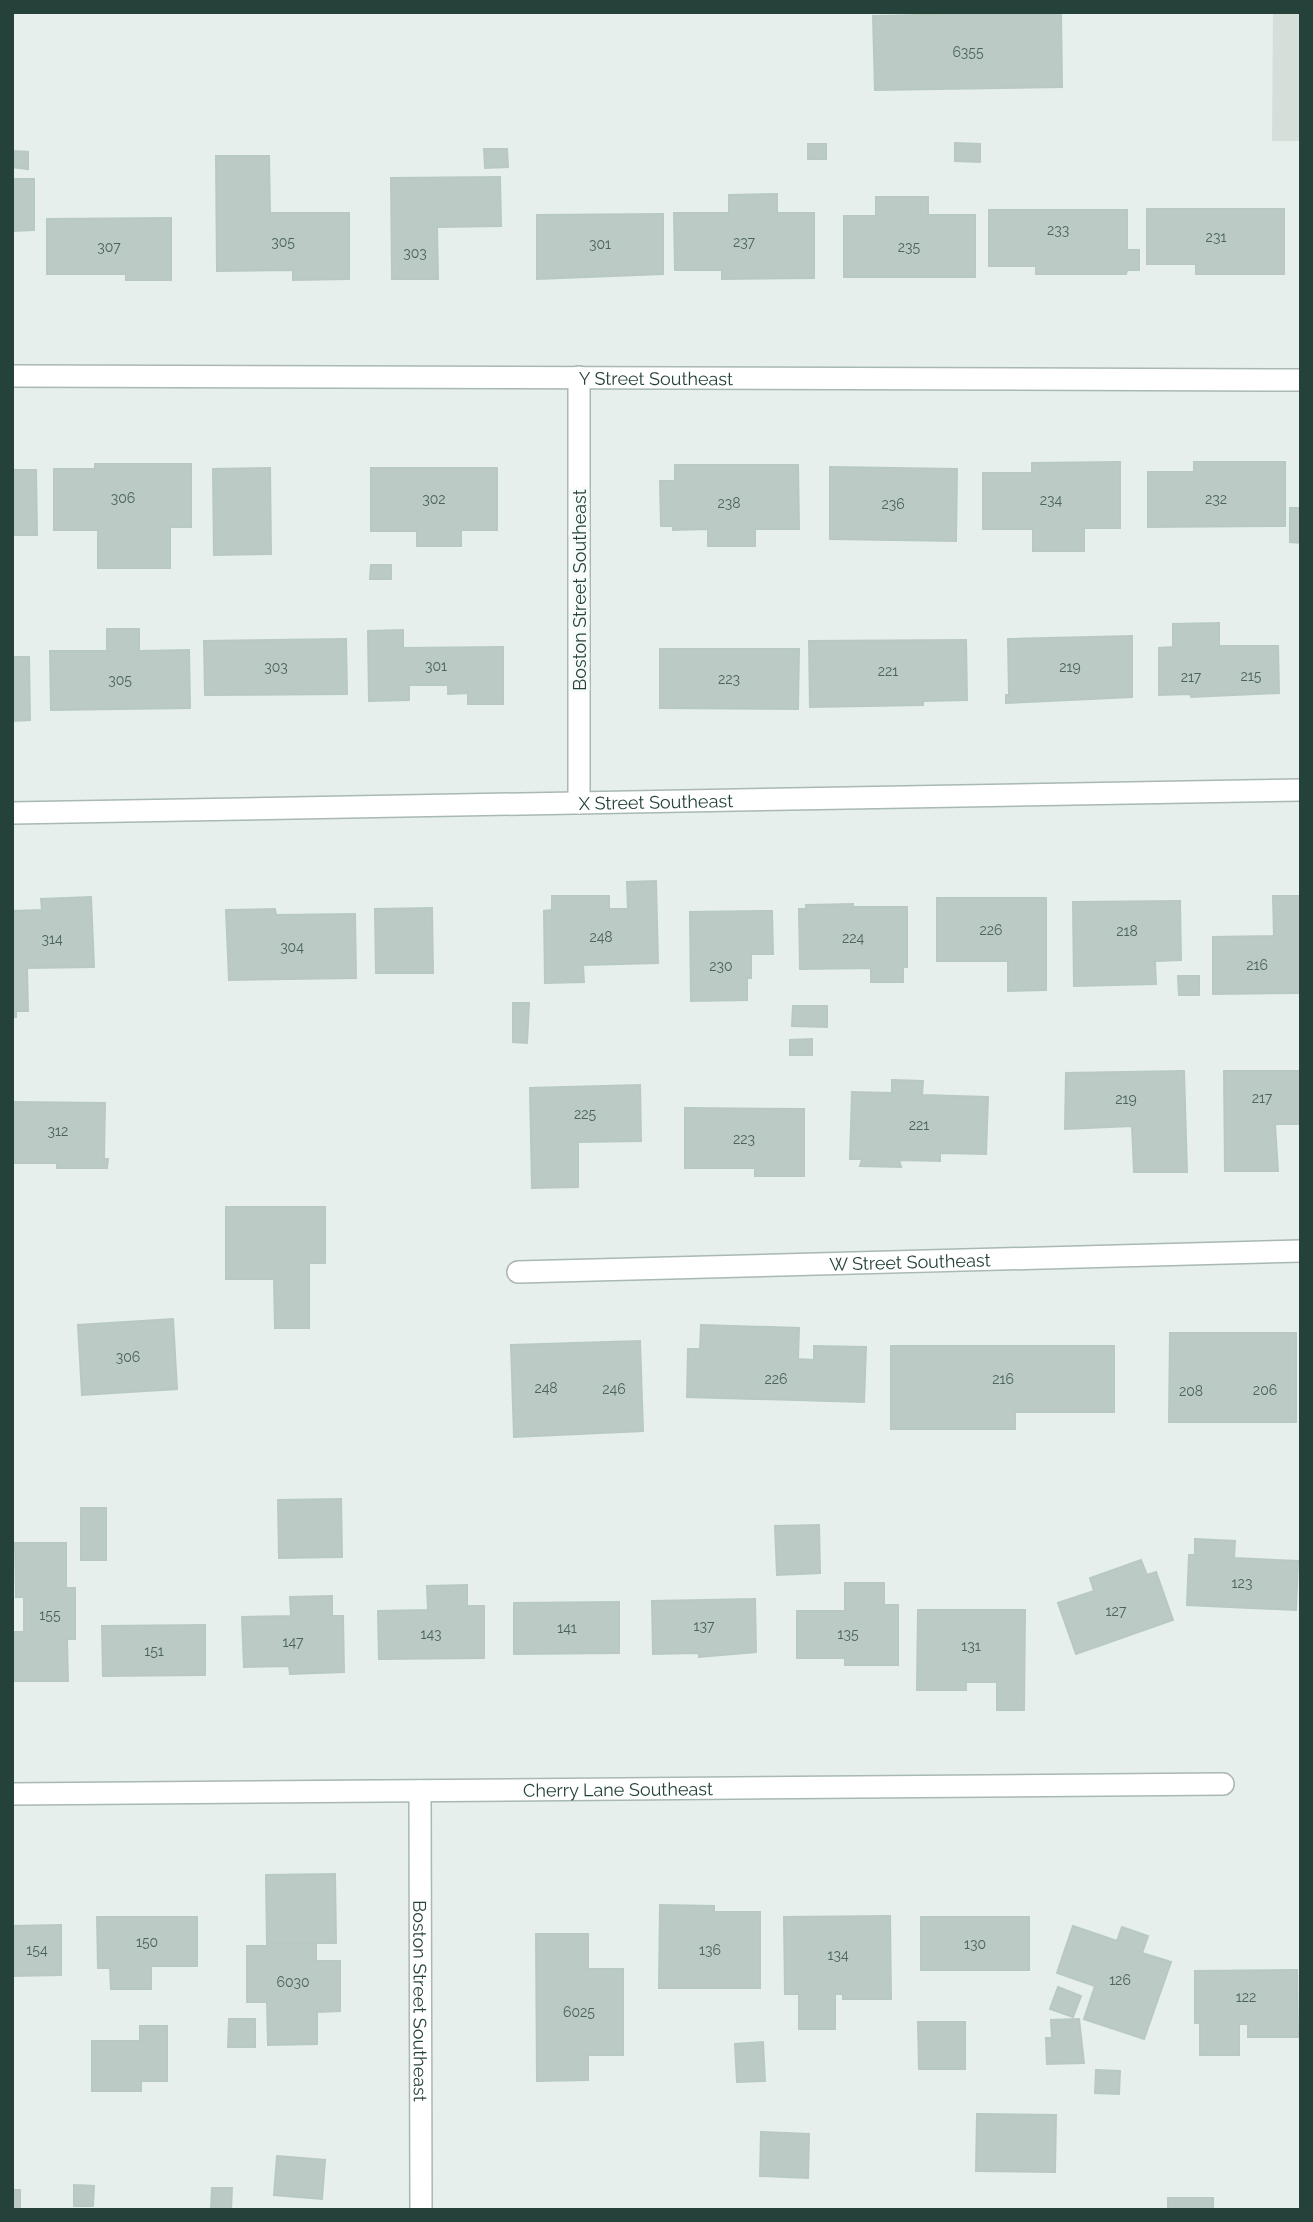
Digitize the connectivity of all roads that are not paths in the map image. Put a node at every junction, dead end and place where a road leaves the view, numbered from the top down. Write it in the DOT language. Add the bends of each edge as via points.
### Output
graph roads {
  1 [pos="12,376"];
  2 [pos="579,377"];
  3 [pos="1301,380"];
  4 [pos="1301,790"];
  5 [pos="579,803"];
  6 [pos="12,813"];
  7 [pos="1301,1251"];
  8 [pos="518,1272"];
  9 [pos="1223,1784"];
  10 [pos="419,1791"];
  11 [pos="12,1794"];
  12 [pos="421,2210"];
  1 -- 2 [label="street, Y Street Southeast"];
  2 -- 3 [label="street, Y Street Southeast"];
  2 -- 5 [label="street, Boston Street Southeast"];
  4 -- 5 [label="street, X Street Southeast"];
  5 -- 6 [label="street, X Street Southeast"];
  7 -- 8 [label="street, W Street Southeast"];
  9 -- 10 [label="street, Cherry Lane Southeast"];
  10 -- 11 [label="street, Cherry Lane Southeast"];
  10 -- 12 [label="street, Boston Street Southeast"];
}
